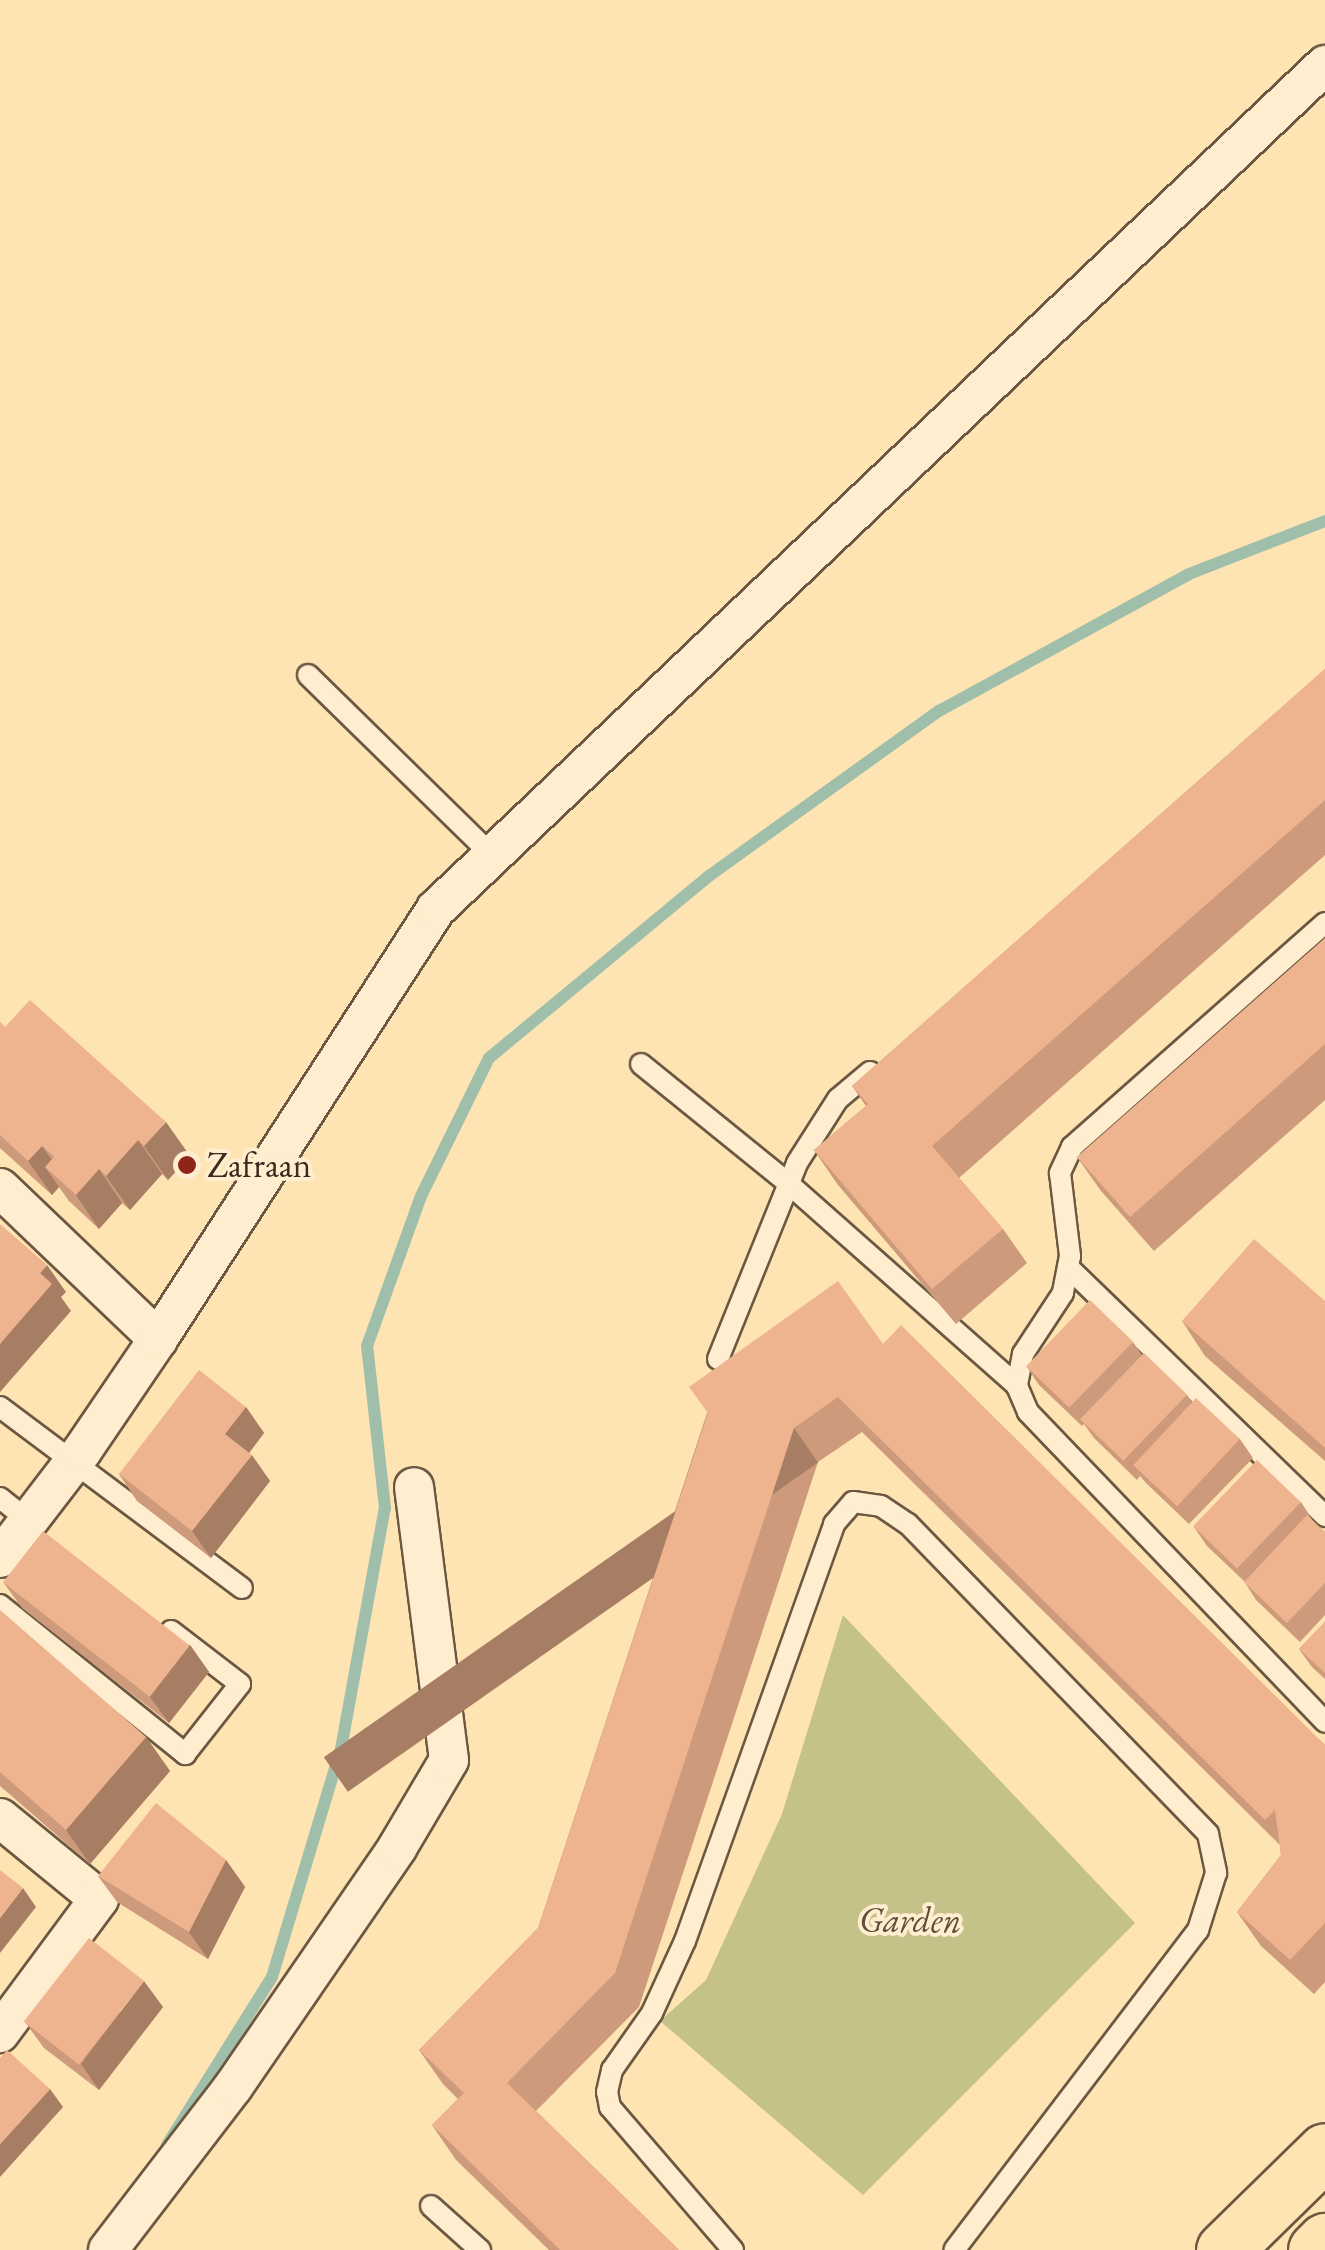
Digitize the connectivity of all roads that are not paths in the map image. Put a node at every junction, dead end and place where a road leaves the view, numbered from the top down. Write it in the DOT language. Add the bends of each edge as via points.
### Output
graph roads {
  1 [pos="1325,65"];
  2 [pos="308,675"];
  3 [pos="492,855"];
  4 [pos="1325,923"];
  5 [pos="882,1061"];
  6 [pos="641,1064"];
  7 [pos="789,1184"];
  8 [pos="0,1188"];
  9 [pos="1068,1266"];
  10 [pos="158,1339"];
  11 [pos="718,1360"];
  12 [pos="1017,1386"];
  13 [pos="0,1407"];
  14 [pos="73,1463"];
  15 [pos="414,1486"];
  16 [pos="1325,1516"];
  17 [pos="27,1519"];
  18 [pos="0,1558"];
  19 [pos="242,1588"];
  20 [pos="0,1605"];
  21 [pos="152,1616"];
  22 [pos="1325,1722"];
  23 [pos="0,1818"];
  24 [pos="0,2033"];
  25 [pos="1325,2151"];
  26 [pos="431,2206"];
  27 [pos="1325,2242"];
  28 [pos="108,2250"];
  29 [pos="480,2250"];
  30 [pos="734,2250"];
  31 [pos="954,2250"];
  32 [pos="1224,2250"];
  33 [pos="1316,2250"];
  1 -- 3 [label="street"];
  2 -- 3 [label="lane"];
  3 -- 10 [label="street" via="436,909"];
  4 -- 9 [label="lane" via="1072,1147 1060,1173"];
  5 -- 7 [label="lane" via="838,1099"];
  6 -- 7 [label="lane"];
  7 -- 11 [label="lane"];
  7 -- 12 [label="lane"];
  8 -- 10 [label="street"];
  9 -- 12 [label="lane" via="1063,1293 1023,1354"];
  9 -- 16 [label="lane"];
  10 -- 14 [label="street"];
  12 -- 22 [label="lane" via="1028,1412"];
  13 -- 14 [label="lane"];
  14 -- 17 [label="street"];
  14 -- 19 [label="lane"];
  15 -- 28 [label="street" via="449,1760 397,1848 233,2087"];
  17 -- 18 [label="street"];
  20 -- 21 [label="lane" via="186,1754 240,1684"];
  23 -- 24 [label="street" via="99,1899"];
  25 -- 32 [label="main road"];
  26 -- 29 [label="lane"];
  27 -- 33 [label="main road"];
  30 -- 31 [label="lane" via="610,2107 607,2092 612,2070 652,2013 686,1940 834,1524 853,1502 881,1506 908,1524 1208,1834 1216,1873 1198,1930"];
}
